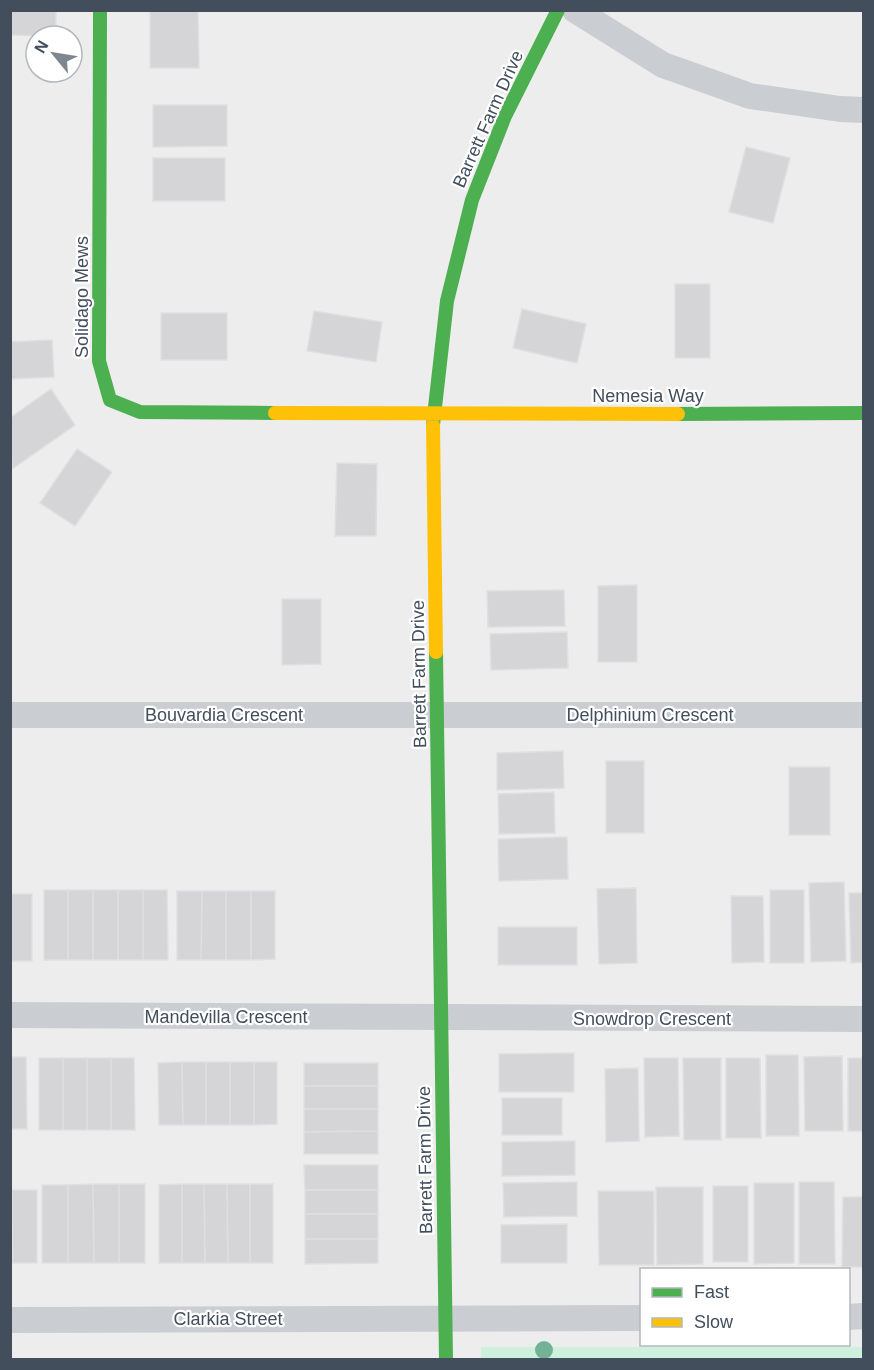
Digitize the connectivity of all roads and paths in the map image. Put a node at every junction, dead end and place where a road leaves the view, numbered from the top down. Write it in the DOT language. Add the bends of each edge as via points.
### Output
graph roads {
  1 [pos="100,10"];
  2 [pos="558,10"];
  3 [pos="575,10"];
  4 [pos="864,110"];
  5 [pos="864,413"];
  6 [pos="433,415"];
  7 [pos="10,715"];
  8 [pos="864,715"];
  9 [pos="437,716"];
  10 [pos="10,1016"];
  11 [pos="441,1019"];
  12 [pos="864,1019"];
  13 [pos="640,1318"];
  14 [pos="446,1319"];
  15 [pos="10,1320"];
  16 [pos="446,1359"];
  1 -- 6 [label="street, Solidago Mews" via="99,362 110,400 140,412"];
  2 -- 6 [label="street, Barrett Farm Drive" via="505,116 472,200 447,301"];
  3 -- 4 [label="street" via="663,65 750,96"];
  5 -- 6 [label="street, Nemesia Way"];
  6 -- 9 [label="street, Barrett Farm Drive"];
  7 -- 9 [label="street, Bouvardia Crescent"];
  8 -- 9 [label="street, Delphinium Crescent"];
  9 -- 11 [label="street, Barrett Farm Drive"];
  10 -- 11 [label="street, Mandevilla Crescent"];
  11 -- 12 [label="street, Snowdrop Crescent"];
  11 -- 14 [label="street, Barrett Farm Drive"];
  13 -- 14 [label="street"];
  14 -- 15 [label="street, Clarkia Street"];
  14 -- 16 [label="street, Barrett Farm Drive"];
}
